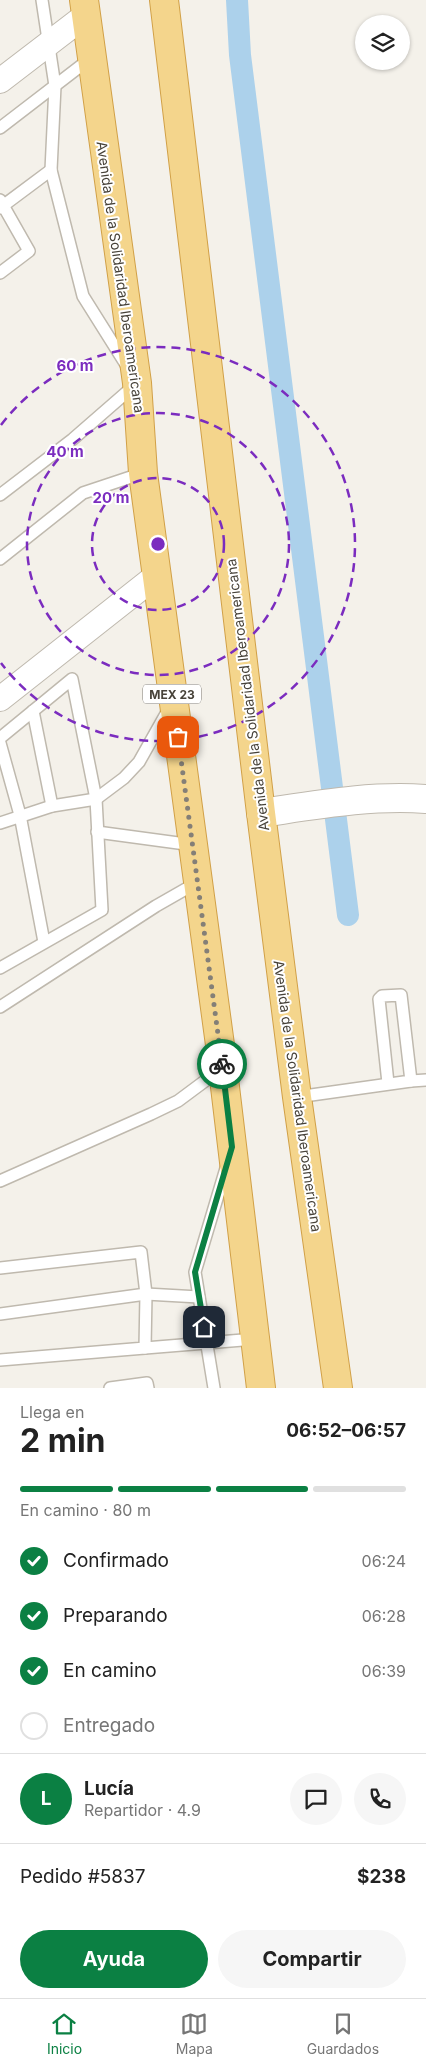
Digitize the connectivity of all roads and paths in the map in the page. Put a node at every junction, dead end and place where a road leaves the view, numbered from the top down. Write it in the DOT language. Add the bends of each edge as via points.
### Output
graph roads {
  1 [pos="42,0"];
  2 [pos="164,0"];
  3 [pos="85,8"];
  4 [pos="49,43"];
  5 [pos="91,58"];
  6 [pos="0,81"];
  7 [pos="55,86"];
  8 [pos="0,128"];
  9 [pos="51,170"];
  10 [pos="1,205"];
  11 [pos="0,273"];
  12 [pos="137,383"];
  13 [pos="143,473"];
  14 [pos="0,495"];
  15 [pos="0,559"];
  16 [pos="156,576"];
  17 [pos="0,699"];
  18 [pos="173,701"];
  19 [pos="33,711"];
  20 [pos="0,738"];
  21 [pos="0,743"];
  22 [pos="96,799"];
  23 [pos="426,799"];
  24 [pos="52,806"];
  25 [pos="261,813"];
  26 [pos="20,815"];
  27 [pos="0,823"];
  28 [pos="97,832"];
  29 [pos="193,845"];
  30 [pos="198,882"];
  31 [pos="44,942"];
  32 [pos="0,968"];
  33 [pos="0,1007"];
  34 [pos="223,1067"];
  35 [pos="426,1080"];
  36 [pos="411,1081"];
  37 [pos="388,1083"];
  38 [pos="297,1097"];
  39 [pos="232,1147"];
  40 [pos="0,1180"];
  41 [pos="0,1268"];
  42 [pos="146,1294"];
  43 [pos="199,1297"];
  44 [pos="0,1314"];
  45 [pos="255,1339"];
  46 [pos="206,1342"];
  47 [pos="145,1348"];
  48 [pos="0,1360"];
  49 [pos="340,1387"];
  50 [pos="110,1388"];
  51 [pos="148,1388"];
  52 [pos="214,1388"];
  53 [pos="261,1388"];
  1 -- 4 [label="lane"];
  2 -- 25 [label="highway, Avenida de la Solidaridad Iberoamericana"];
  3 -- 4 [label="street"];
  3 -- 5 [label="highway, Avenida de la Solidaridad Iberoamericana / MEX 23"];
  4 -- 6 [label="street"];
  4 -- 7 [label="lane"];
  5 -- 7 [label="lane"];
  5 -- 12 [label="highway, Avenida de la Solidaridad Iberoamericana / MEX 23"];
  7 -- 8 [label="lane"];
  7 -- 9 [label="lane"];
  9 -- 10 [label="lane"];
  9 -- 12 [label="lane" via="83,296"];
  10 -- 11 [label="lane" via="29,251"];
  12 -- 13 [label="highway, Avenida de la Solidaridad Iberoamericana / MEX 23"];
  12 -- 14 [label="lane" via="73,439"];
  13 -- 15 [label="lane" via="83,493"];
  13 -- 16 [label="highway, Avenida de la Solidaridad Iberoamericana / MEX 23"];
  16 -- 17 [label="street"];
  16 -- 18 [label="highway, Avenida de la Solidaridad Iberoamericana / MEX 23"];
  18 -- 22 [label="lane" via="139,762"];
  18 -- 29 [label="highway, Avenida de la Solidaridad Iberoamericana / MEX 23"];
  19 -- 20 [label="lane"];
  19 -- 22 [label="lane" via="72,679"];
  19 -- 24 [label="lane"];
  21 -- 26 [label="lane"];
  22 -- 24 [label="lane"];
  22 -- 28 [label="lane"];
  23 -- 25 [label="street" via="367,798"];
  24 -- 26 [label="lane"];
  25 -- 38 [label="highway, Avenida de la Solidaridad Iberoamericana"];
  26 -- 27 [label="lane"];
  26 -- 31 [label="lane"];
  28 -- 29 [label="lane"];
  28 -- 31 [label="lane" via="102,910"];
  29 -- 30 [label="highway, Avenida de la Solidaridad Iberoamericana / MEX 23"];
  30 -- 33 [label="lane"];
  30 -- 34 [label="highway, Avenida de la Solidaridad Iberoamericana / MEX 23"];
  31 -- 32 [label="lane"];
  34 -- 39 [label="highway, Avenida de la Solidaridad Iberoamericana / MEX 23"];
  34 -- 40 [label="lane" via="158,1111"];
  35 -- 36 [label="lane"];
  36 -- 37 [label="lane"];
  36 -- 37 [label="lane" via="403,997 400,994 379,999"];
  37 -- 38 [label="lane"];
  38 -- 49 [label="highway, Avenida de la Solidaridad Iberoamericana"];
  39 -- 43 [label="lane" via="195,1272"];
  39 -- 45 [label="highway, Avenida de la Solidaridad Iberoamericana / MEX 23"];
  41 -- 42 [label="lane" via="141,1252"];
  42 -- 43 [label="lane"];
  42 -- 44 [label="lane"];
  42 -- 47 [label="lane"];
  43 -- 46 [label="lane"];
  45 -- 46 [label="lane"];
  45 -- 53 [label="highway, Avenida de la Solidaridad Iberoamericana / MEX 23"];
  46 -- 47 [label="lane"];
  46 -- 52 [label="lane"];
  47 -- 48 [label="lane"];
  50 -- 51 [label="lane" via="147,1383"];
}
